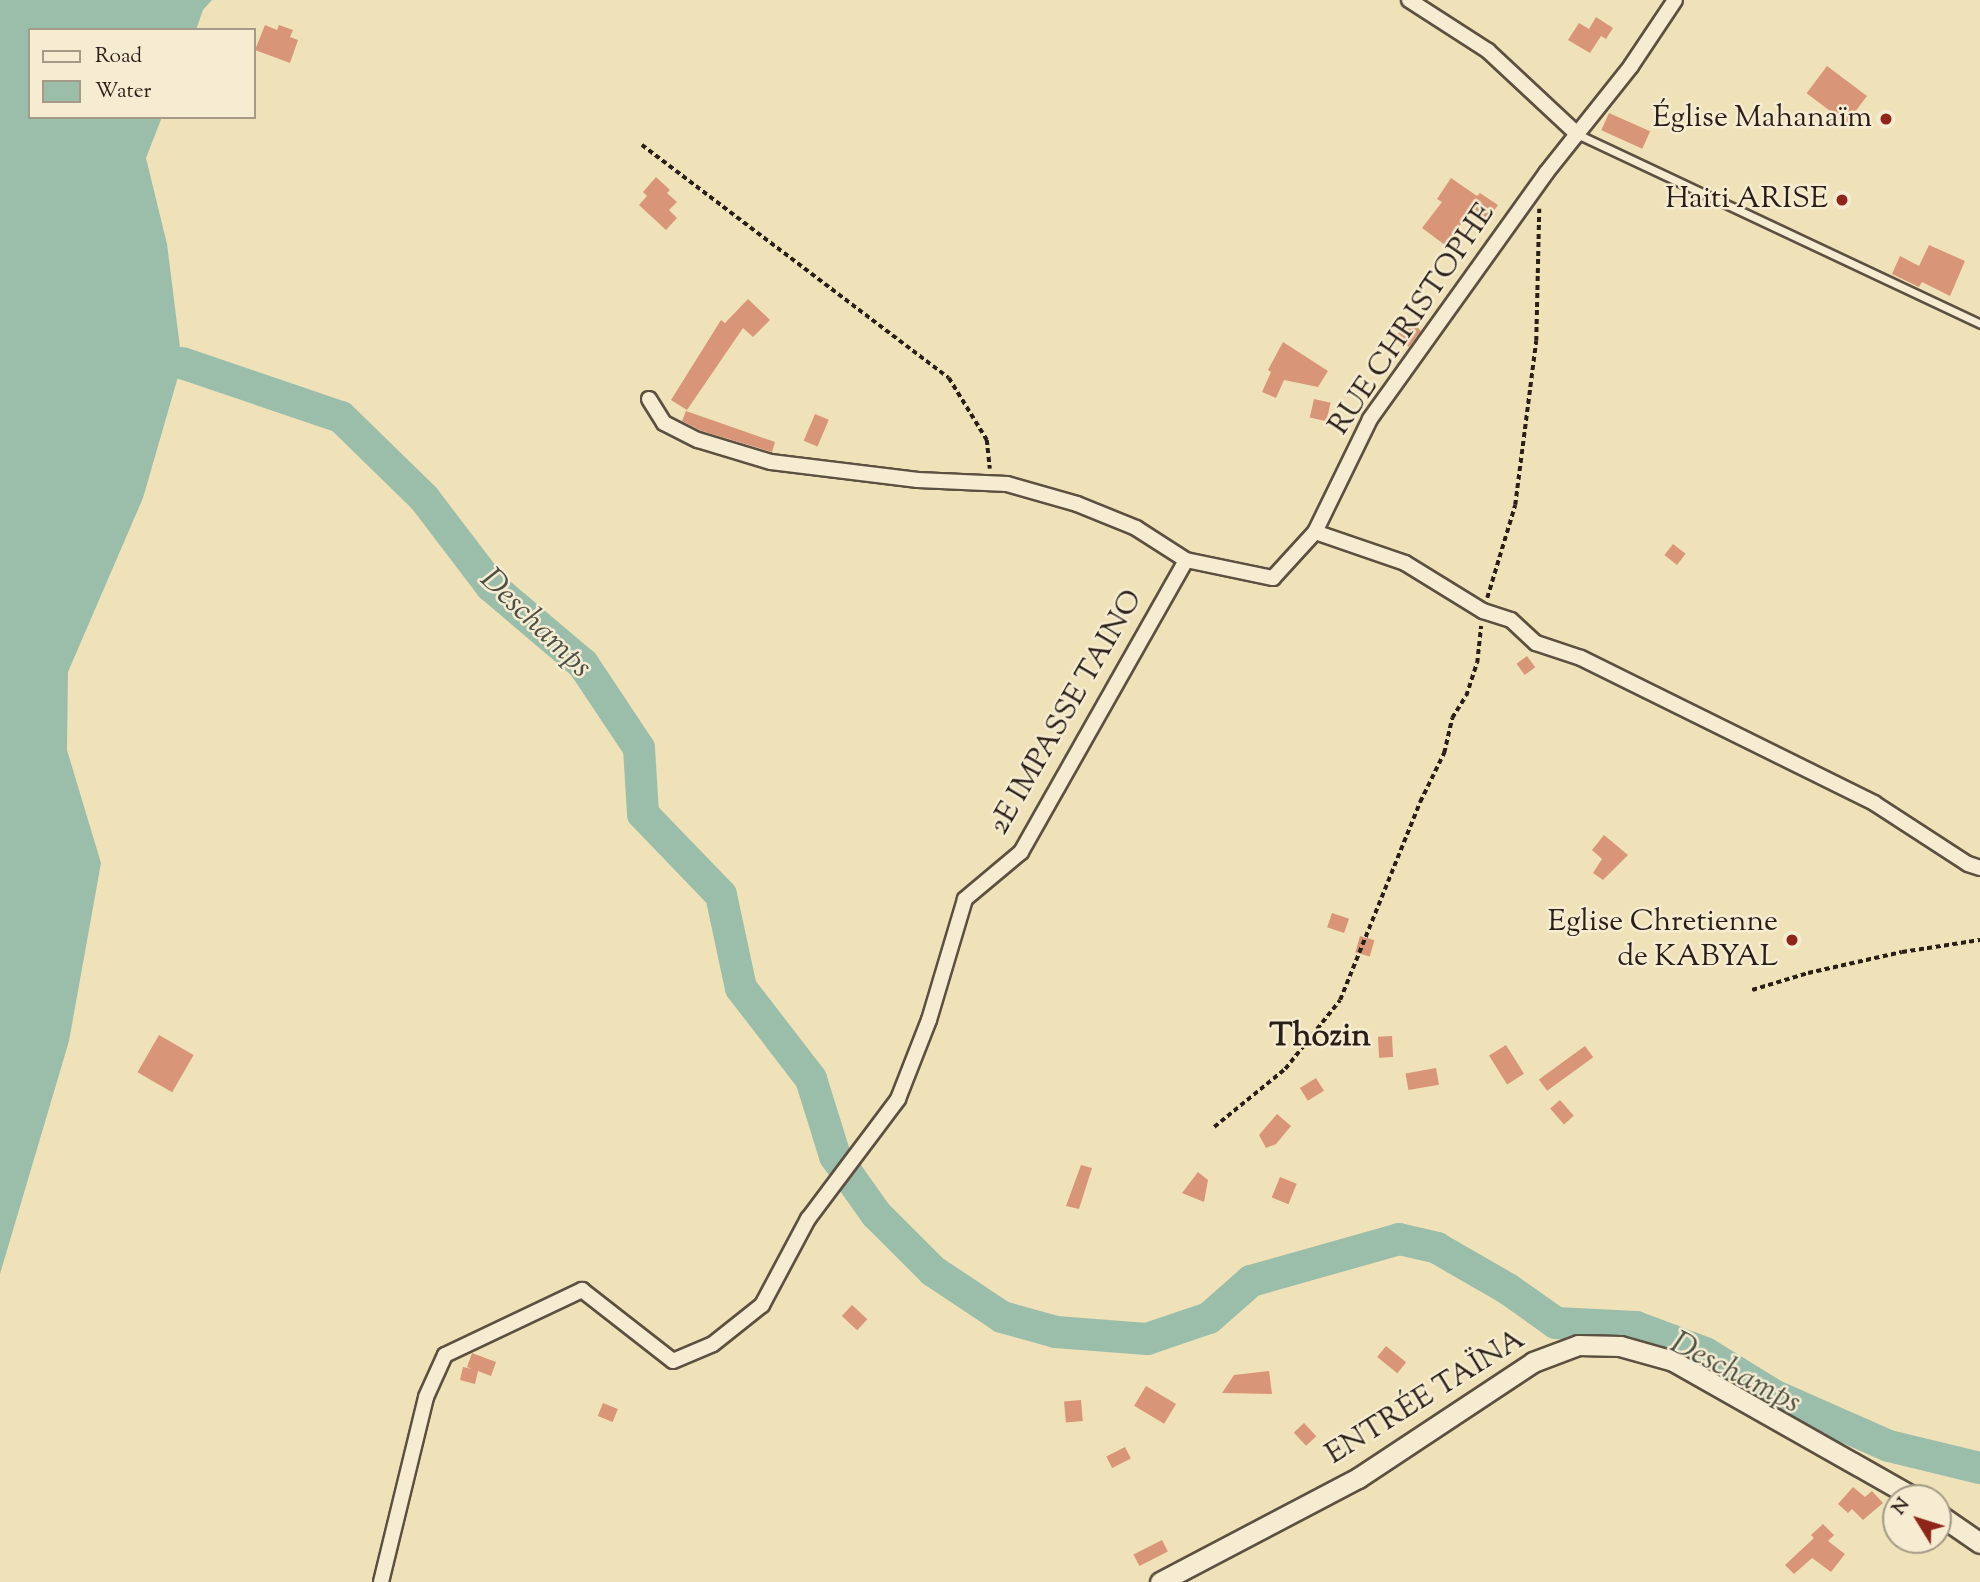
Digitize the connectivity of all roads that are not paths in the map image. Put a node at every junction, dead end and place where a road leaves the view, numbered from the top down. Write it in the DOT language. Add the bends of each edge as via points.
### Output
graph roads {
  1 [pos="1409,0"];
  2 [pos="1675,0"];
  3 [pos="1577,134"];
  4 [pos="1980,324"];
  5 [pos="649,399"];
  6 [pos="1315,532"];
  7 [pos="1186,560"];
  8 [pos="1980,867"];
  9 [pos="1890,1484"];
  10 [pos="1952,1524"];
  11 [pos="1980,1543"];
  12 [pos="381,1582"];
  13 [pos="1160,1582"];
  1 -- 3 [label="street" via="1488,51"];
  2 -- 3 [label="street, RUE CHRISTOPHE"];
  3 -- 4 [label="lane"];
  3 -- 6 [label="street, RUE CHRISTOPHE" via="1370,419"];
  5 -- 7 [label="street, RUE CHRISTOPHE" via="664,423 698,440 771,462 918,480 991,482 1089,508 1136,528"];
  6 -- 7 [label="street, RUE CHRISTOPHE" via="1273,578"];
  6 -- 8 [label="street" via="1405,563 1483,611 1511,620 1536,643 1581,658 1874,803 1968,864"];
  7 -- 12 [label="street, 2E IMPASSE TAINO" via="1021,852 965,900 929,1020 898,1099 808,1219 762,1305 713,1344 673,1361 582,1290 445,1355 426,1396"];
  9 -- 13 [label="street, ENTRÉE TAÏNA" via="1673,1361 1620,1346 1578,1345 1533,1362 1357,1478"];
  10 -- 11 [label="street"];
}
